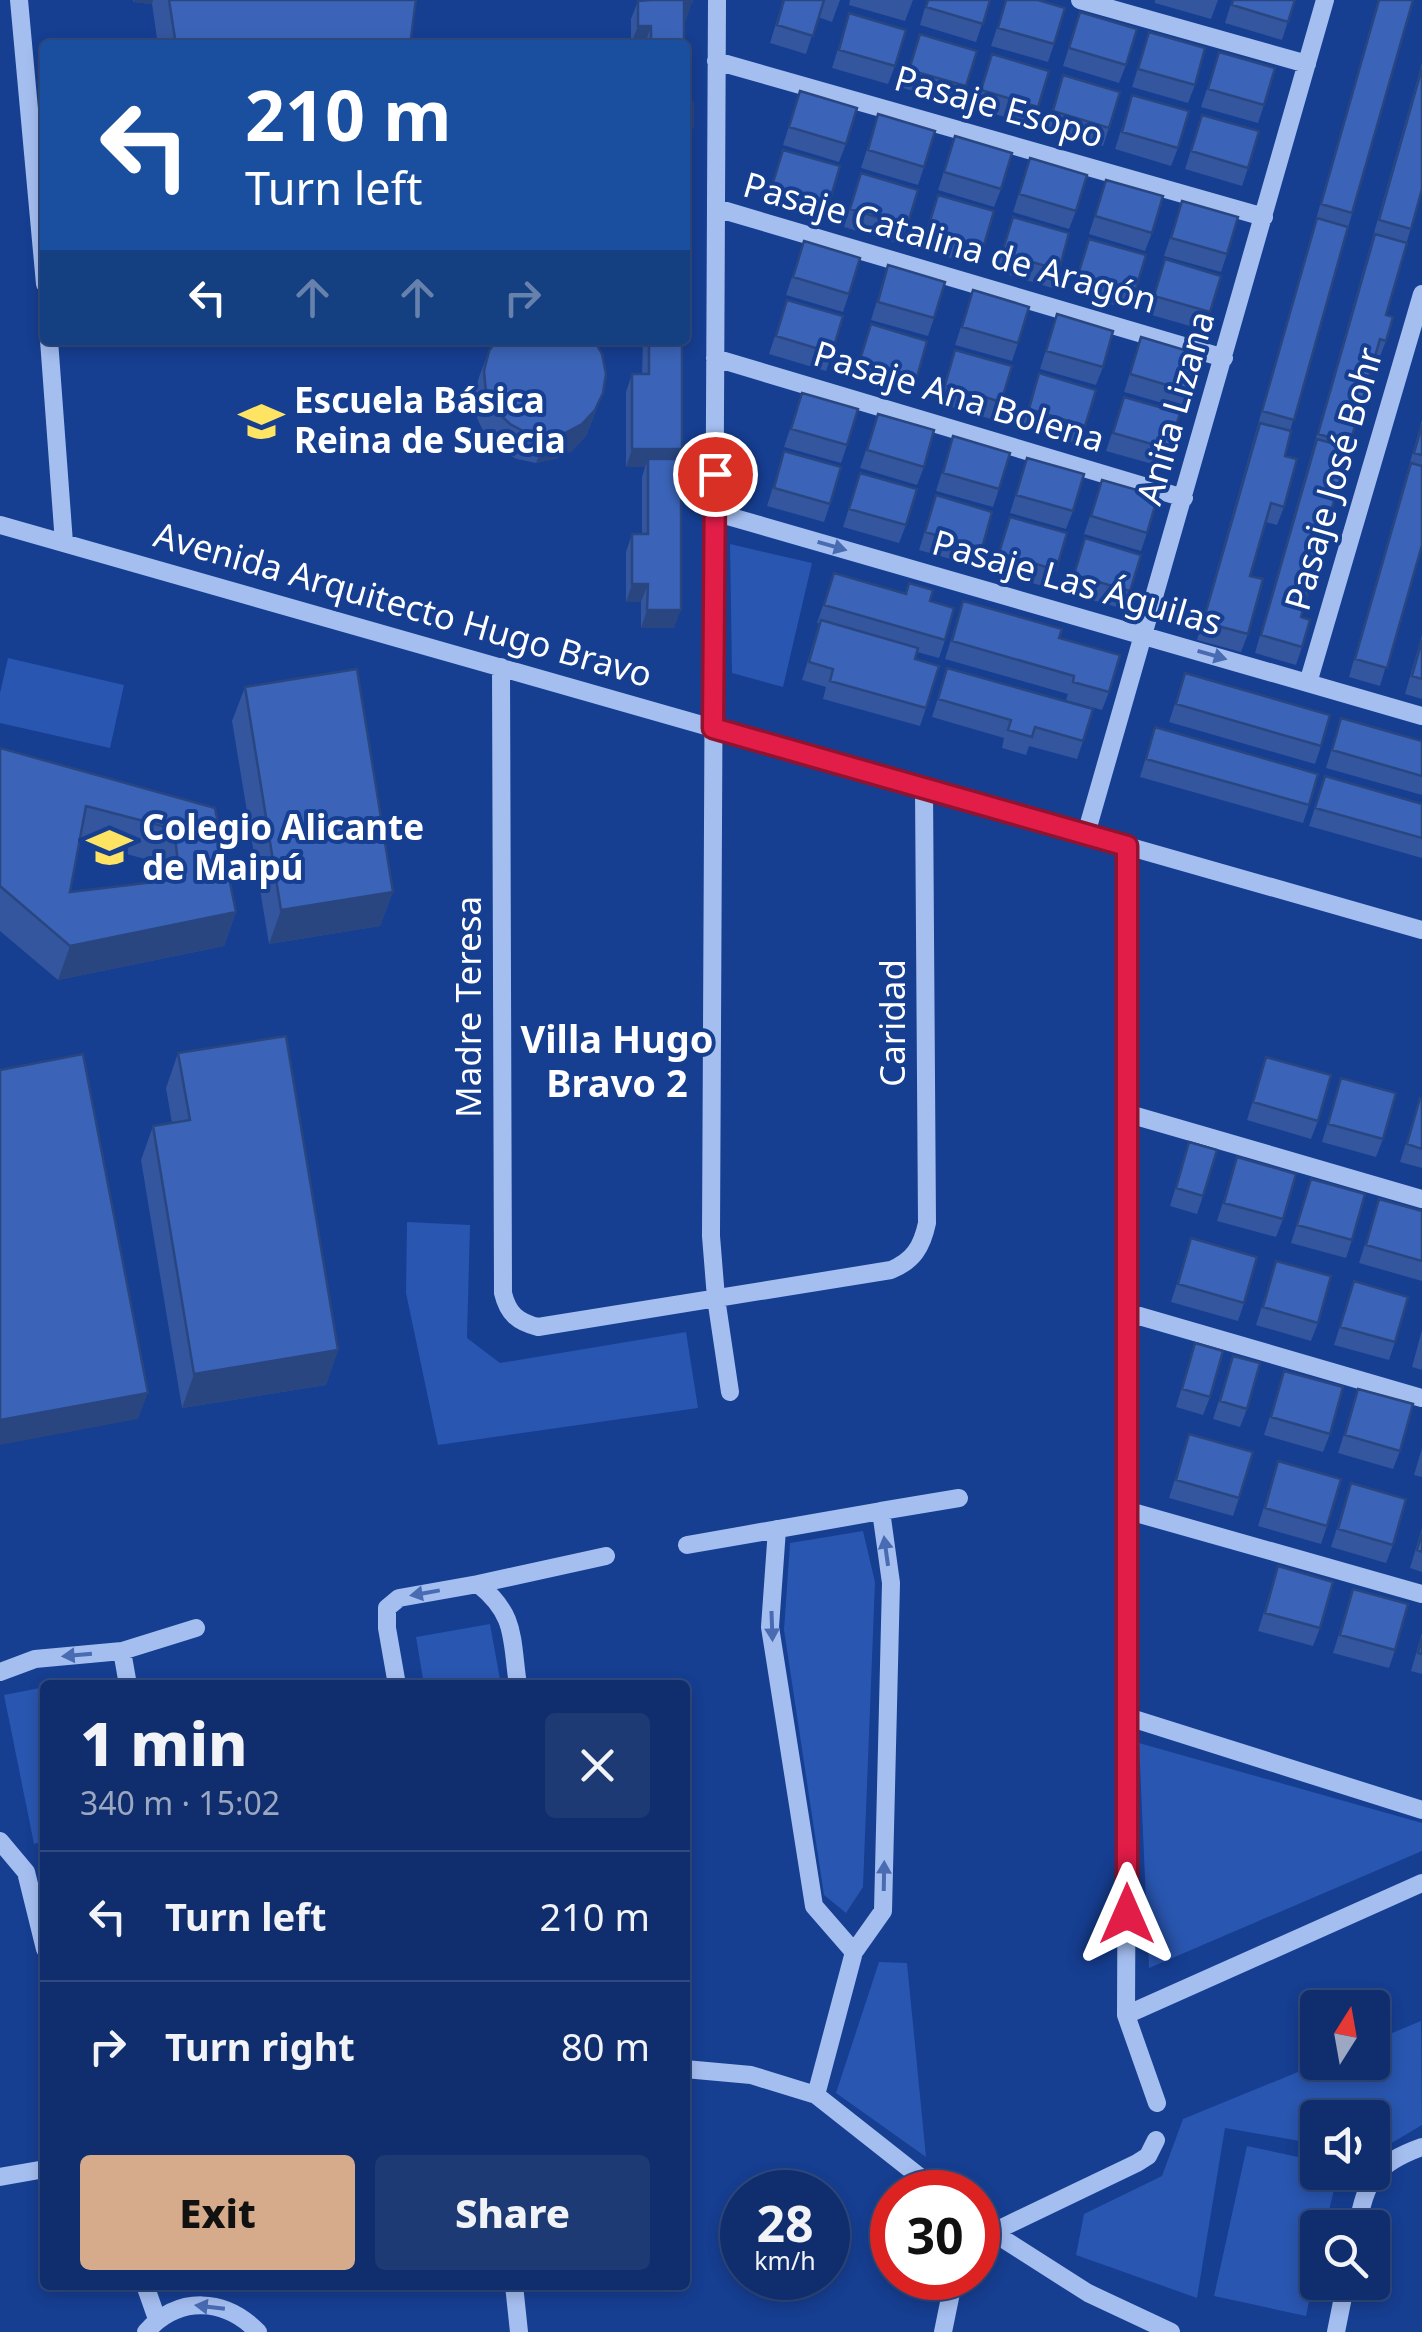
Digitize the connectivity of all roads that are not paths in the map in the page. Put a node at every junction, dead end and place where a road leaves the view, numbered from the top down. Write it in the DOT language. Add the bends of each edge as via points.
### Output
graph roads {
  1 [pos="19,0"];
  2 [pos="717,0"];
  3 [pos="1080,0"];
  4 [pos="1325,0"];
  5 [pos="716,60"];
  6 [pos="1307,64"];
  7 [pos="716,208"];
  8 [pos="1264,217"];
  9 [pos="40,229"];
  10 [pos="1422,294"];
  11 [pos="49,345"];
  12 [pos="716,358"];
  13 [pos="1224,358"];
  14 [pos="1184,498"];
  15 [pos="714,512"];
  16 [pos="0,525"];
  17 [pos="64,543"];
  18 [pos="1144,636"];
  19 [pos="501,667"];
  20 [pos="1308,683"];
  21 [pos="1422,716"];
  22 [pos="713,728"];
  23 [pos="924,788"];
  24 [pos="1086,834"];
  25 [pos="1127,846"];
  26 [pos="1422,930"];
  27 [pos="1129,1114"];
  28 [pos="1422,1199"];
  29 [pos="716,1298"];
  30 [pos="1129,1314"];
  31 [pos="730,1392"];
  32 [pos="1422,1398"];
  33 [pos="959,1498"];
  34 [pos="880,1511"];
  35 [pos="1128,1511"];
  36 [pos="778,1529"];
  37 [pos="687,1545"];
  38 [pos="606,1556"];
  39 [pos="478,1584"];
  40 [pos="1422,1594"];
  41 [pos="196,1628"];
  42 [pos="122,1651"];
  43 [pos="0,1672"];
  44 [pos="127,1680"];
  45 [pos="396,1680"];
  46 [pos="517,1680"];
  47 [pos="1128,1717"];
  48 [pos="1422,1810"];
  49 [pos="0,1841"];
  50 [pos="40,1869"];
  51 [pos="26,1872"];
  52 [pos="1422,1883"];
  53 [pos="40,1929"];
  54 [pos="854,1952"];
  55 [pos="1126,2015"];
  56 [pos="690,2069"];
  57 [pos="816,2096"];
  58 [pos="1157,2102"];
  59 [pos="1156,2140"];
  60 [pos="1422,2147"];
  61 [pos="40,2169"];
  62 [pos="910,2170"];
  63 [pos="0,2177"];
  64 [pos="1361,2210"];
  65 [pos="1000,2221"];
  66 [pos="1000,2238"];
  67 [pos="145,2290"];
  68 [pos="515,2290"];
  69 [pos="950,2300"];
  70 [pos="1342,2300"];
  71 [pos="151,2326"];
  72 [pos="258,2332"];
  73 [pos="519,2332"];
  74 [pos="943,2332"];
  75 [pos="1171,2332"];
  76 [pos="1336,2332"];
  1 -- 9 [label="street"];
  2 -- 5 [label="street"];
  3 -- 6 [label="street"];
  4 -- 6 [label="street, Anita Lizana"];
  5 -- 7 [label="street"];
  5 -- 8 [label="street, Pasaje Esopo"];
  6 -- 8 [label="street, Anita Lizana"];
  7 -- 12 [label="street"];
  7 -- 13 [label="street, Pasaje Catalina de Aragón"];
  8 -- 13 [label="street, Anita Lizana"];
  10 -- 20 [label="street, Pasaje José Bohr"];
  11 -- 17 [label="street"];
  12 -- 14 [label="street, Pasaje Ana Bolena"];
  12 -- 15 [label="street"];
  13 -- 14 [label="street, Anita Lizana"];
  14 -- 18 [label="street, Anita Lizana"];
  15 -- 18 [label="street, Pasaje Las Águilas, one-way"];
  15 -- 22 [label="street"];
  16 -- 17 [label="street, Avenida Arquitecto Hugo Bravo"];
  17 -- 19 [label="street, Avenida Arquitecto Hugo Bravo"];
  18 -- 20 [label="street, Pasaje Las Águilas, one-way"];
  18 -- 24 [label="street, Anita Lizana"];
  19 -- 22 [label="street, Avenida Arquitecto Hugo Bravo"];
  19 -- 29 [label="street, Madre Teresa" via="503,1293 513,1316 538,1326"];
  20 -- 21 [label="street, Pasaje Las Águilas"];
  22 -- 23 [label="street, Avenida Arquitecto Hugo Bravo"];
  22 -- 29 [label="street"];
  23 -- 24 [label="street, Avenida Arquitecto Hugo Bravo"];
  23 -- 29 [label="street, Caridad" via="924,1238 915,1255 891,1270"];
  24 -- 25 [label="street, Avenida Arquitecto Hugo Bravo"];
  25 -- 26 [label="street, Avenida Arquitecto Hugo Bravo"];
  25 -- 27 [label="street"];
  27 -- 28 [label="street"];
  27 -- 30 [label="street"];
  29 -- 31 [label="street"];
  30 -- 32 [label="street"];
  30 -- 35 [label="street"];
  33 -- 34 [label="street"];
  34 -- 36 [label="street"];
  54 -- 34 [label="street, one-way" via="883,1911 890,1583"];
  35 -- 40 [label="street"];
  35 -- 47 [label="street"];
  36 -- 37 [label="street"];
  36 -- 54 [label="street, one-way" via="770,1626 814,1906"];
  38 -- 39 [label="street"];
  39 -- 45 [label="street, one-way" via="399,1598 387,1608"];
  39 -- 46 [label="street" via="507,1614"];
  41 -- 42 [label="street"];
  42 -- 43 [label="street, one-way" via="35,1660"];
  42 -- 44 [label="street"];
  47 -- 48 [label="street"];
  47 -- 55 [label="street"];
  49 -- 51 [label="street"];
  50 -- 51 [label="street"];
  51 -- 53 [label="street"];
  52 -- 55 [label="street"];
  54 -- 57 [label="street"];
  55 -- 58 [label="street"];
  56 -- 57 [label="street" via="751,2075"];
  57 -- 62 [label="street"];
  59 -- 65 [label="street" via="1138,2163"];
  60 -- 64 [label="street" via="1372,2176"];
  61 -- 63 [label="street"];
  66 -- 75 [label="street" via="1088,2293"];
  67 -- 71 [label="street"];
  68 -- 73 [label="street"];
  69 -- 74 [label="street"];
  70 -- 76 [label="street"];
  72 -- 71 [label="street, one-way" via="236,2312 210,2304 182,2306"];
}
